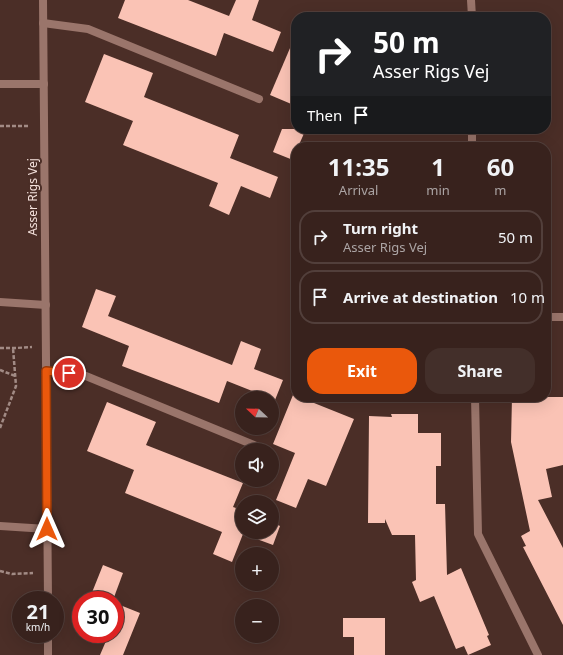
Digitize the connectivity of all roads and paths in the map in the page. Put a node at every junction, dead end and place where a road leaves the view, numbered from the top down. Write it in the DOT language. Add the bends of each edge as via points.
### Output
graph roads {
  1 [pos="43,0"];
  2 [pos="472,0"];
  3 [pos="472,12"];
  4 [pos="43,23"];
  5 [pos="0,84"];
  6 [pos="44,84"];
  7 [pos="259,98"];
  8 [pos="0,126"];
  9 [pos="24,126"];
  10 [pos="0,302"];
  11 [pos="46,305"];
  12 [pos="551,317"];
  13 [pos="563,317"];
  14 [pos="26,347"];
  15 [pos="0,348"];
  16 [pos="13,348"];
  17 [pos="0,370"];
  18 [pos="46,371"];
  19 [pos="16,376"];
  20 [pos="475,402"];
  21 [pos="0,428"];
  22 [pos="249,443"];
  23 [pos="0,526"];
  24 [pos="47,529"];
  25 [pos="0,571"];
  26 [pos="48,573"];
  27 [pos="48,591"];
  28 [pos="48,643"];
  29 [pos="48,655"];
  30 [pos="538,655"];
  1 -- 4 [label="street, Asser Rigs Vej"];
  2 -- 3 [label="street"];
  4 -- 6 [label="street, Asser Rigs Vej"];
  4 -- 7 [label="street" via="88,29"];
  5 -- 6 [label="street"];
  6 -- 11 [label="street, Asser Rigs Vej"];
  8 -- 9 [label="path"];
  10 -- 11 [label="street"];
  11 -- 18 [label="street, Asser Rigs Vej"];
  12 -- 13 [label="street"];
  14 -- 16 [label="path"];
  15 -- 16 [label="path"];
  16 -- 19 [label="path"];
  17 -- 19 [label="path"];
  18 -- 22 [label="street" via="80,374"];
  18 -- 24 [label="street, Asser Rigs Vej"];
  19 -- 21 [label="path" via="16,386"];
  20 -- 30 [label="street" via="478,534"];
  23 -- 24 [label="street"];
  24 -- 26 [label="street, Asser Rigs Vej"];
  25 -- 26 [label="path" via="12,574"];
  26 -- 27 [label="street, Asser Rigs Vej"];
  28 -- 29 [label="street"];
}
